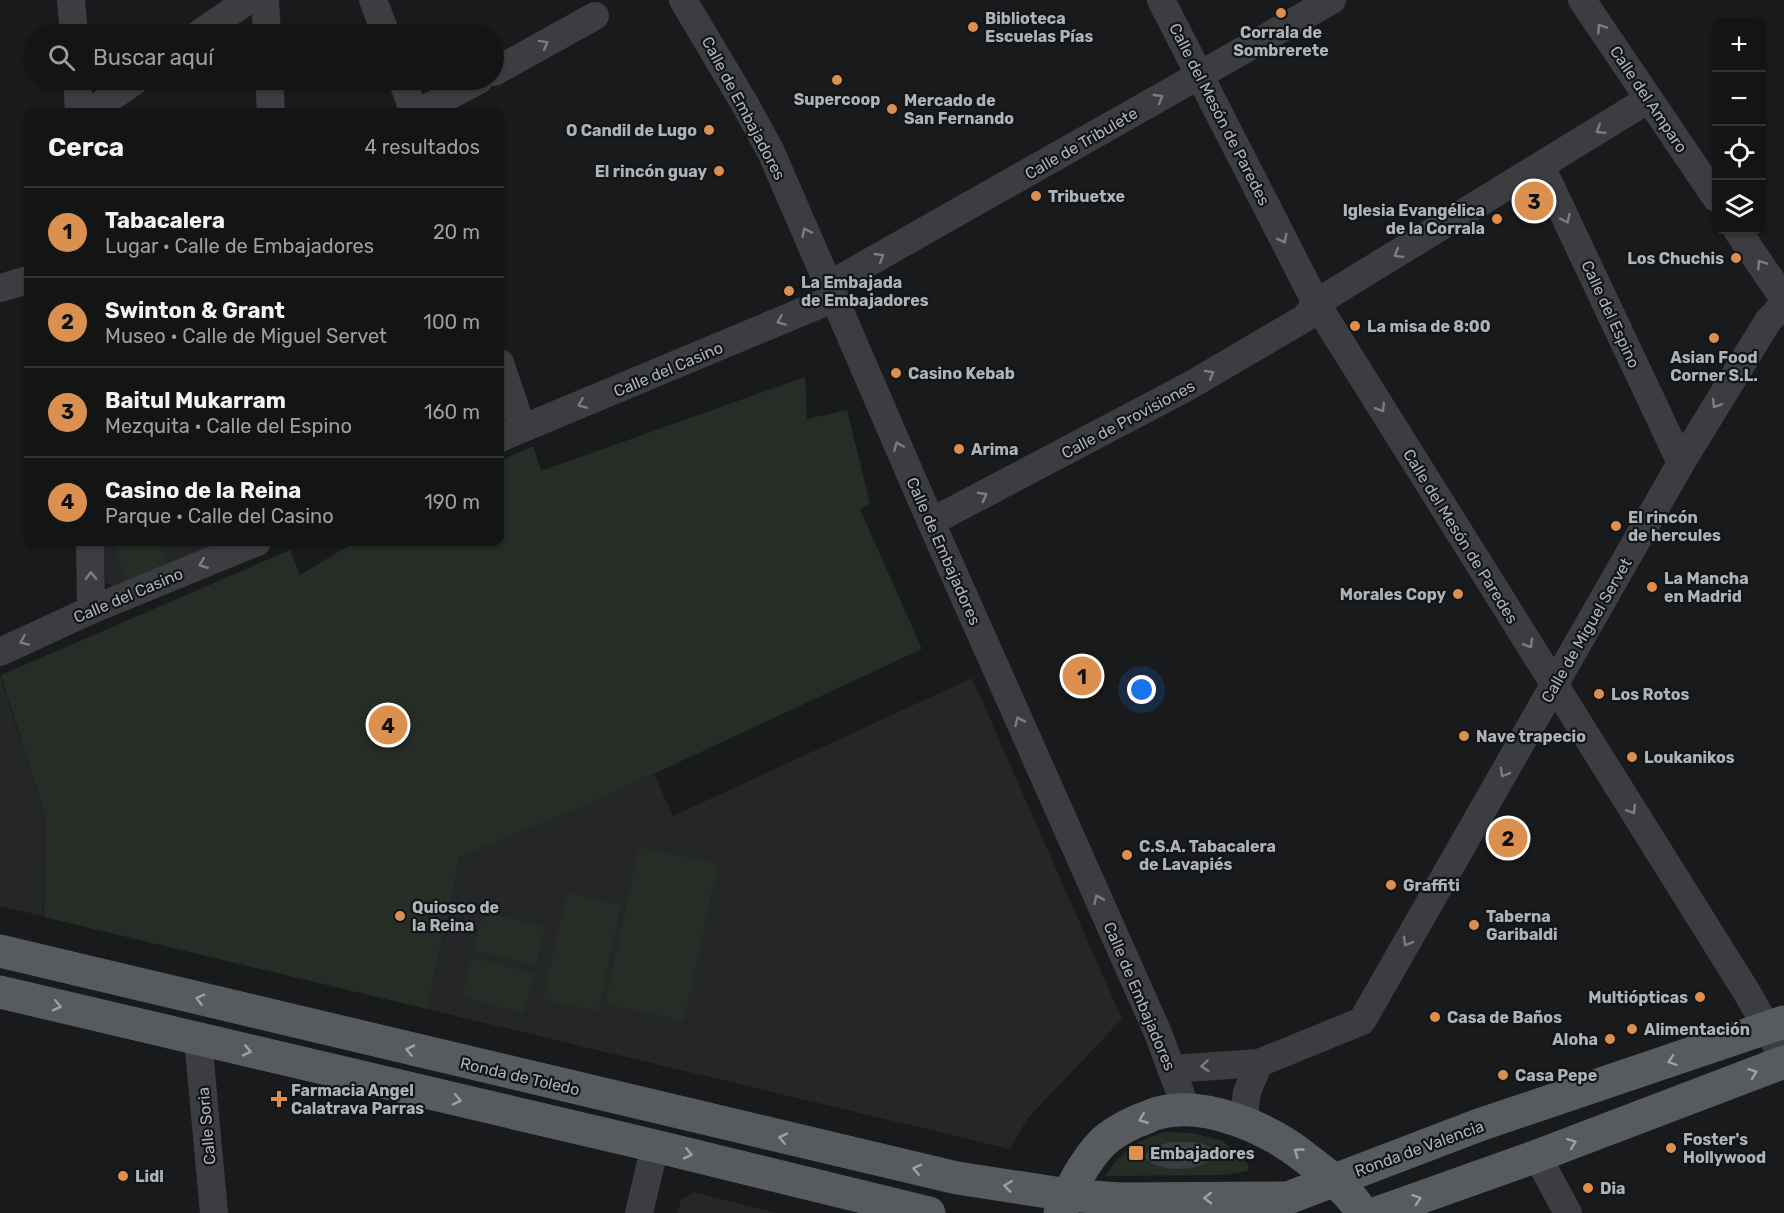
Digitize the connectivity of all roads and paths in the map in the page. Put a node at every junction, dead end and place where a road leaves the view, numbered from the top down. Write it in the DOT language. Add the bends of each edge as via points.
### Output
graph roads {
  1 [pos="71,0"];
  2 [pos="248,0"];
  3 [pos="265,0"];
  4 [pos="374,0"];
  5 [pos="683,0"];
  6 [pos="1161,0"];
  7 [pos="1332,0"];
  8 [pos="1582,0"];
  9 [pos="595,16"];
  10 [pos="73,24"];
  11 [pos="213,24"];
  12 [pos="266,24"];
  13 [pos="382,24"];
  14 [pos="504,66"];
  15 [pos="1199,75"];
  16 [pos="78,90"];
  17 [pos="122,90"];
  18 [pos="270,90"];
  19 [pos="406,90"];
  20 [pos="460,90"];
  21 [pos="1649,99"];
  22 [pos="79,108"];
  23 [pos="96,108"];
  24 [pos="271,108"];
  25 [pos="412,108"];
  26 [pos="426,108"];
  27 [pos="1541,166"];
  28 [pos="1712,192"];
  29 [pos="1740,234"];
  30 [pos="24,281"];
  31 [pos="0,288"];
  32 [pos="832,292"];
  33 [pos="1784,298"];
  34 [pos="1316,303"];
  35 [pos="1784,304"];
  36 [pos="504,388"];
  37 [pos="511,433"];
  38 [pos="1681,463"];
  39 [pos="931,522"];
  40 [pos="90,546"];
  41 [pos="247,546"];
  42 [pos="91,610"];
  43 [pos="0,652"];
  44 [pos="1554,686"];
  45 [pos="0,951"];
  46 [pos="0,992"];
  47 [pos="1775,1025"];
  48 [pos="198,1040"];
  49 [pos="1784,1060"];
  50 [pos="1259,1063"];
  51 [pos="1171,1069"];
  52 [pos="1187,1111"];
  53 [pos="1243,1122"];
  54 [pos="655,1146"];
  55 [pos="1537,1156"];
  56 [pos="1333,1180"];
  57 [pos="1288,1198"];
  58 [pos="1057,1200"];
  59 [pos="214,1213"];
  60 [pos="639,1213"];
  61 [pos="928,1213"];
  62 [pos="1242,1213"];
  63 [pos="1362,1213"];
  64 [pos="1377,1213"];
  65 [pos="1568,1213"];
  1 -- 10 [label="street"];
  2 -- 11 [label="street"];
  3 -- 12 [label="street"];
  4 -- 13 [label="street"];
  32 -- 5 [label="street, Calle de Embajadores, one-way" via="771,152"];
  6 -- 15 [label="street, Calle del Mesón de Paredes"];
  7 -- 15 [label="street, Calle de Tribulete"];
  21 -- 8 [label="street, Calle del Amparo, one-way"];
  14 -- 9 [label="street, one-way"];
  32 -- 15 [label="street, Calle de Tribulete, one-way"];
  15 -- 34 [label="street, Calle del Mesón de Paredes, one-way"];
  16 -- 22 [label="street"];
  17 -- 23 [label="street"];
  18 -- 24 [label="street"];
  19 -- 25 [label="street"];
  20 -- 26 [label="street"];
  21 -- 27 [label="street, Calle de Provisiones, one-way"];
  21 -- 28 [label="street, Calle del Amparo"];
  27 -- 34 [label="street, Calle de Provisiones, one-way"];
  27 -- 38 [label="street, Calle del Espino, one-way"];
  33 -- 29 [label="street, one-way"];
  30 -- 31 [label="street"];
  32 -- 37 [label="street, Calle del Casino, one-way"];
  39 -- 32 [label="street, Calle de Embajadores, one-way"];
  39 -- 34 [label="street, Calle de Provisiones, one-way" via="1189,386 1305,318"];
  34 -- 44 [label="street, Calle del Mesón de Paredes, one-way"];
  35 -- 38 [label="street, Calle de Miguel Servet, one-way" via="1768,321"];
  36 -- 37 [label="street"];
  38 -- 44 [label="street, Calle de Miguel Servet"];
  51 -- 39 [label="street, Calle de Embajadores, one-way"];
  42 -- 40 [label="street, one-way"];
  41 -- 42 [label="street, Calle del Casino, one-way"];
  42 -- 43 [label="street, Calle del Casino, one-way"];
  44 -- 47 [label="street, Calle del Mesón de Paredes, one-way" via="1746,991"];
  44 -- 50 [label="street, Calle de Miguel Servet, one-way" via="1362,1021"];
  58 -- 45 [label="main road, Ronda de Toledo, one-way" via="840,1152"];
  46 -- 48 [label="main road, one-way"];
  47 -- 49 [label="street, Calle del Mesón de Paredes"];
  47 -- 56 [label="main road, Ronda de Valencia, one-way" via="1479,1125"];
  48 -- 54 [label="main road, one-way"];
  48 -- 59 [label="street, Calle Soria"];
  55 -- 49 [label="main road, one-way"];
  50 -- 51 [label="street, Calle de Miguel Servet, one-way"];
  50 -- 53 [label="street" via="1247,1092"];
  51 -- 52 [label="street, Calle de Embajadores"];
  52 -- 53 [label="main road"];
  52 -- 58 [label="main road, one-way" via="1159,1112 1122,1128 1103,1142"];
  56 -- 53 [label="main road, one-way" via="1297,1151"];
  54 -- 60 [label="street"];
  54 -- 61 [label="main road, one-way"];
  64 -- 55 [label="main road, one-way"];
  55 -- 65 [label="street"];
  56 -- 57 [label="main road, Ronda de Valencia"];
  56 -- 63 [label="main road"];
  57 -- 58 [label="main road, Ronda de Valencia, one-way"];
  57 -- 62 [label="main road"];
}
